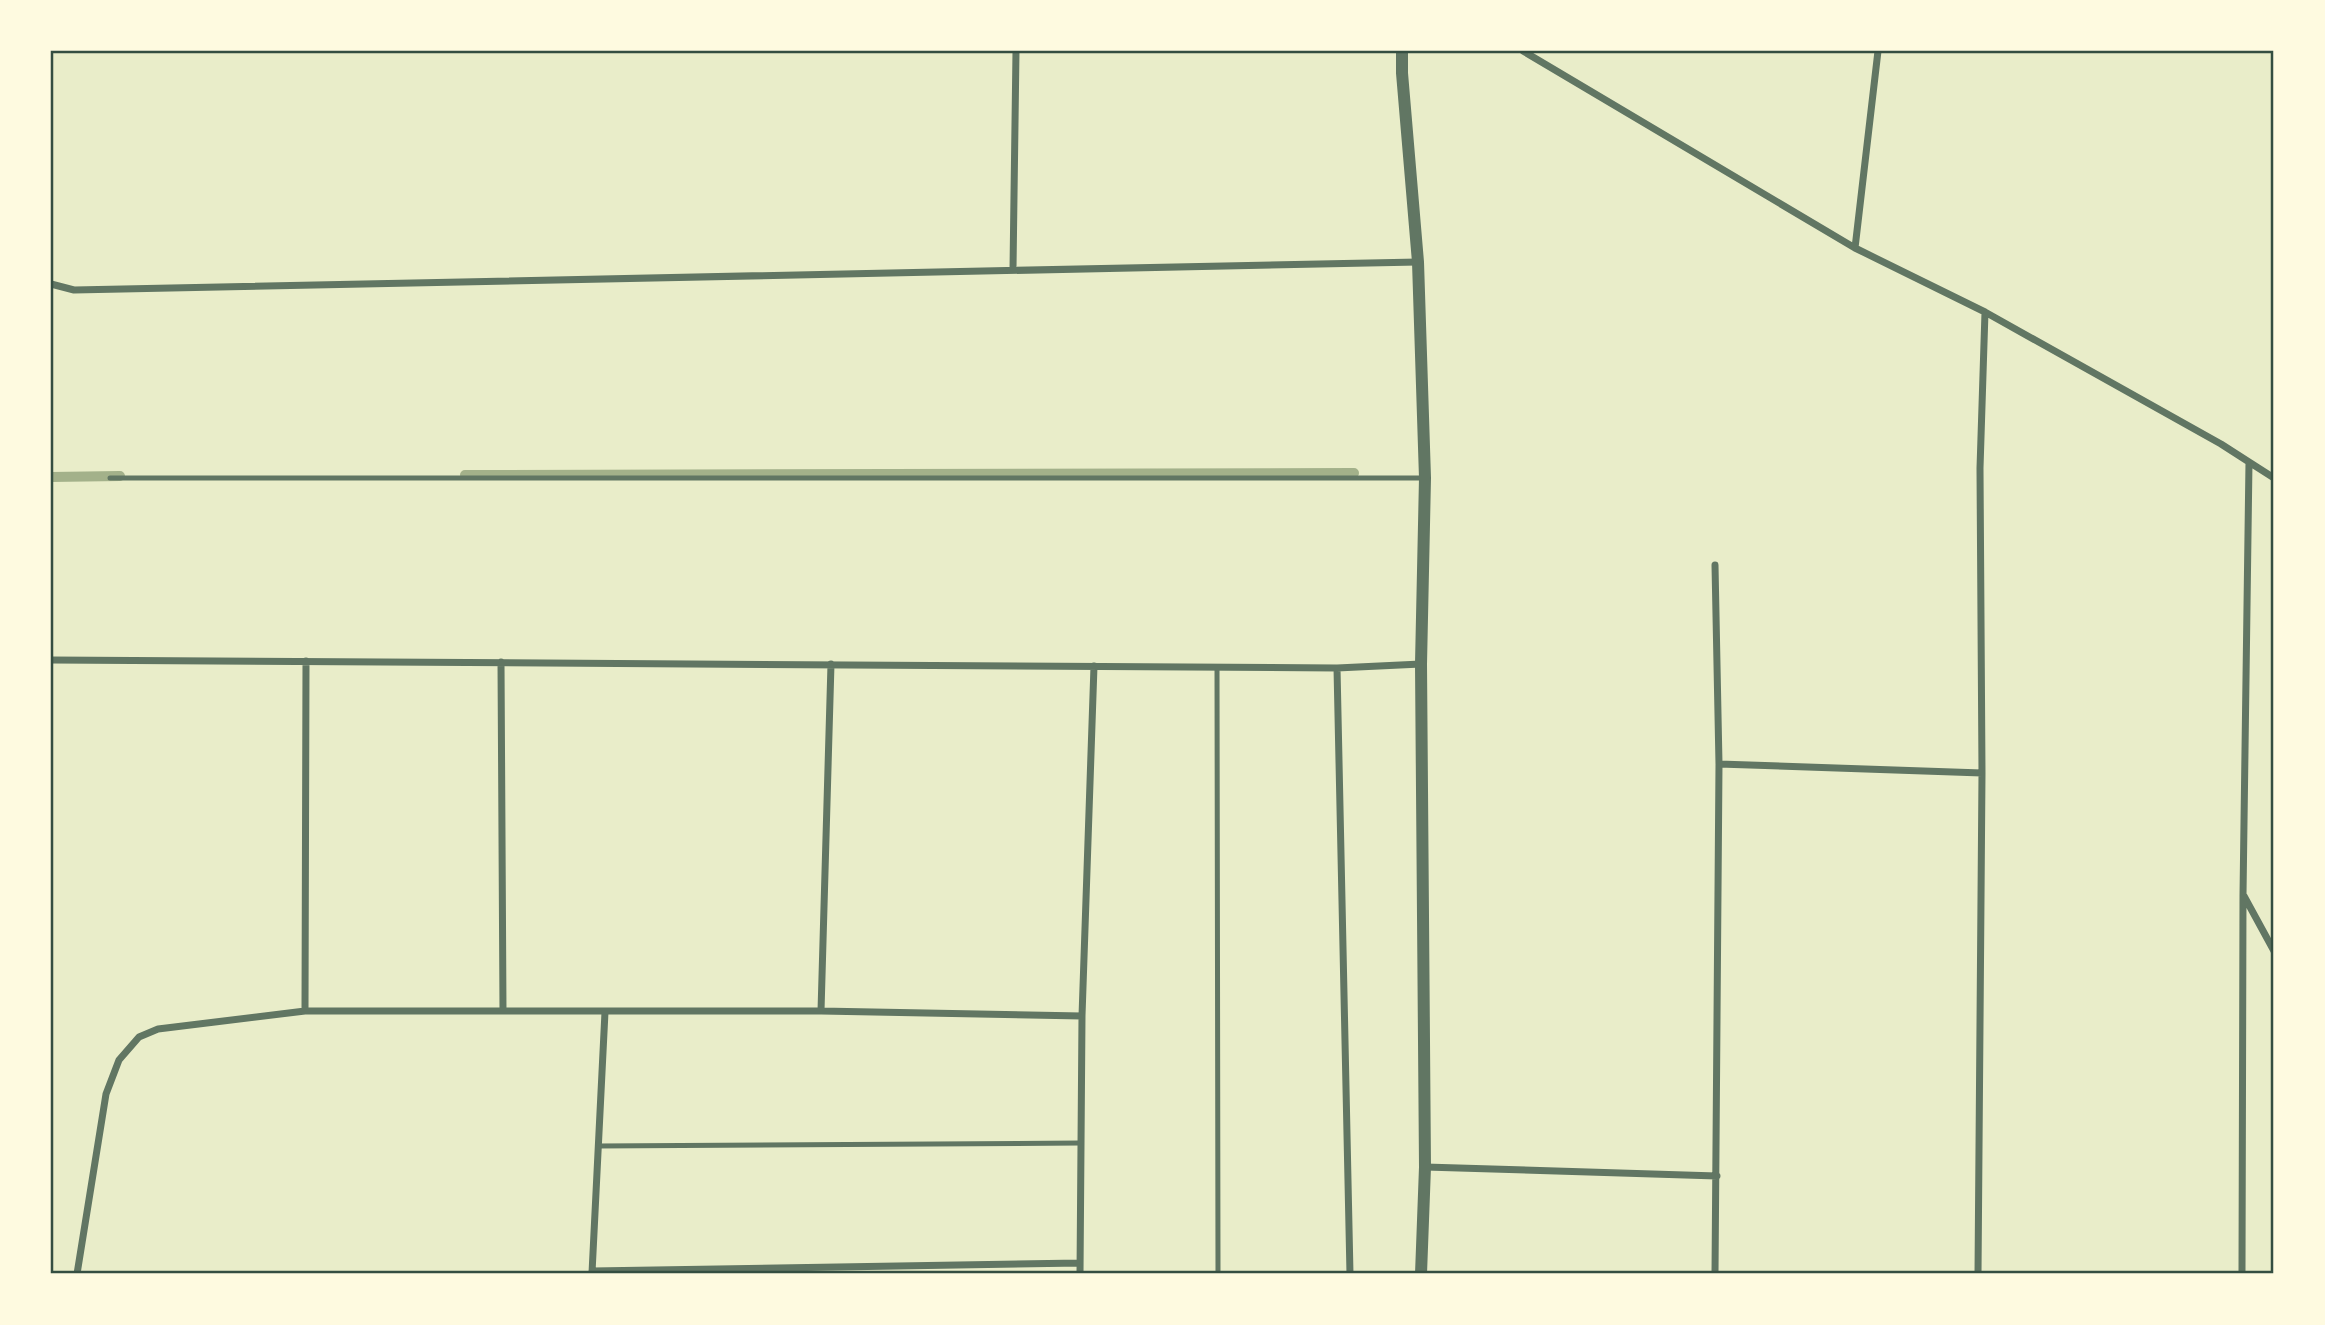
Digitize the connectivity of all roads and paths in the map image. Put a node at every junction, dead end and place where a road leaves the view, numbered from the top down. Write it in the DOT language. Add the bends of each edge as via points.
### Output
graph roads {
  1 [pos="1016,51"];
  2 [pos="1402,51"];
  3 [pos="1523,51"];
  4 [pos="1878,51"];
  5 [pos="1855,248"];
  6 [pos="1418,262"];
  7 [pos="1013,270"];
  8 [pos="51,284"];
  9 [pos="1984,312"];
  10 [pos="2249,462"];
  11 [pos="110,478"];
  12 [pos="1425,478"];
  13 [pos="2274,478"];
  14 [pos="1715,565"];
  15 [pos="51,660"];
  16 [pos="306,661"];
  17 [pos="501,663"];
  18 [pos="831,664"];
  19 [pos="1420,664"];
  20 [pos="1094,666"];
  21 [pos="1217,667"];
  22 [pos="1337,668"];
  23 [pos="1719,764"];
  24 [pos="1982,773"];
  25 [pos="2243,895"];
  26 [pos="2274,951"];
  27 [pos="304,1011"];
  28 [pos="503,1011"];
  29 [pos="821,1011"];
  30 [pos="605,1012"];
  31 [pos="1082,1016"];
  32 [pos="1081,1143"];
  33 [pos="597,1146"];
  34 [pos="1425,1167"];
  35 [pos="1717,1176"];
  36 [pos="1080,1263"];
  37 [pos="592,1273"];
  38 [pos="77,1274"];
  39 [pos="1080,1274"];
  40 [pos="1218,1274"];
  41 [pos="1350,1274"];
  42 [pos="1421,1274"];
  43 [pos="1715,1274"];
  44 [pos="1978,1274"];
  45 [pos="2242,1274"];
  1 -- 7 [label="street"];
  2 -- 6 [label="street"];
  3 -- 5 [label="street"];
  4 -- 5 [label="street"];
  5 -- 9 [label="street"];
  6 -- 7 [label="street"];
  6 -- 12 [label="street"];
  7 -- 8 [label="street" via="87,290"];
  9 -- 10 [label="street"];
  9 -- 24 [label="street"];
  10 -- 13 [label="street"];
  10 -- 25 [label="street"];
  11 -- 12 [label="lane"];
  12 -- 19 [label="street"];
  14 -- 23 [label="street"];
  15 -- 16 [label="street"];
  16 -- 17 [label="street"];
  16 -- 27 [label="street"];
  17 -- 18 [label="street"];
  17 -- 28 [label="street"];
  18 -- 20 [label="street"];
  18 -- 29 [label="street"];
  19 -- 22 [label="street"];
  19 -- 34 [label="street"];
  20 -- 21 [label="street"];
  20 -- 31 [label="street"];
  21 -- 22 [label="street"];
  21 -- 40 [label="lane"];
  22 -- 41 [label="street"];
  23 -- 24 [label="street"];
  23 -- 35 [label="street"];
  24 -- 44 [label="street"];
  25 -- 26 [label="street"];
  25 -- 45 [label="street"];
  27 -- 28 [label="street"];
  27 -- 38 [label="street" via="158,1029 139,1037 119,1060 106,1094"];
  28 -- 30 [label="street"];
  29 -- 30 [label="street"];
  29 -- 31 [label="street"];
  30 -- 33 [label="street"];
  31 -- 32 [label="street"];
  32 -- 33 [label="lane"];
  32 -- 36 [label="street"];
  33 -- 37 [label="street"];
  34 -- 35 [label="street"];
  34 -- 42 [label="street"];
  35 -- 43 [label="street"];
  36 -- 37 [label="street"];
  36 -- 39 [label="street"];
}
